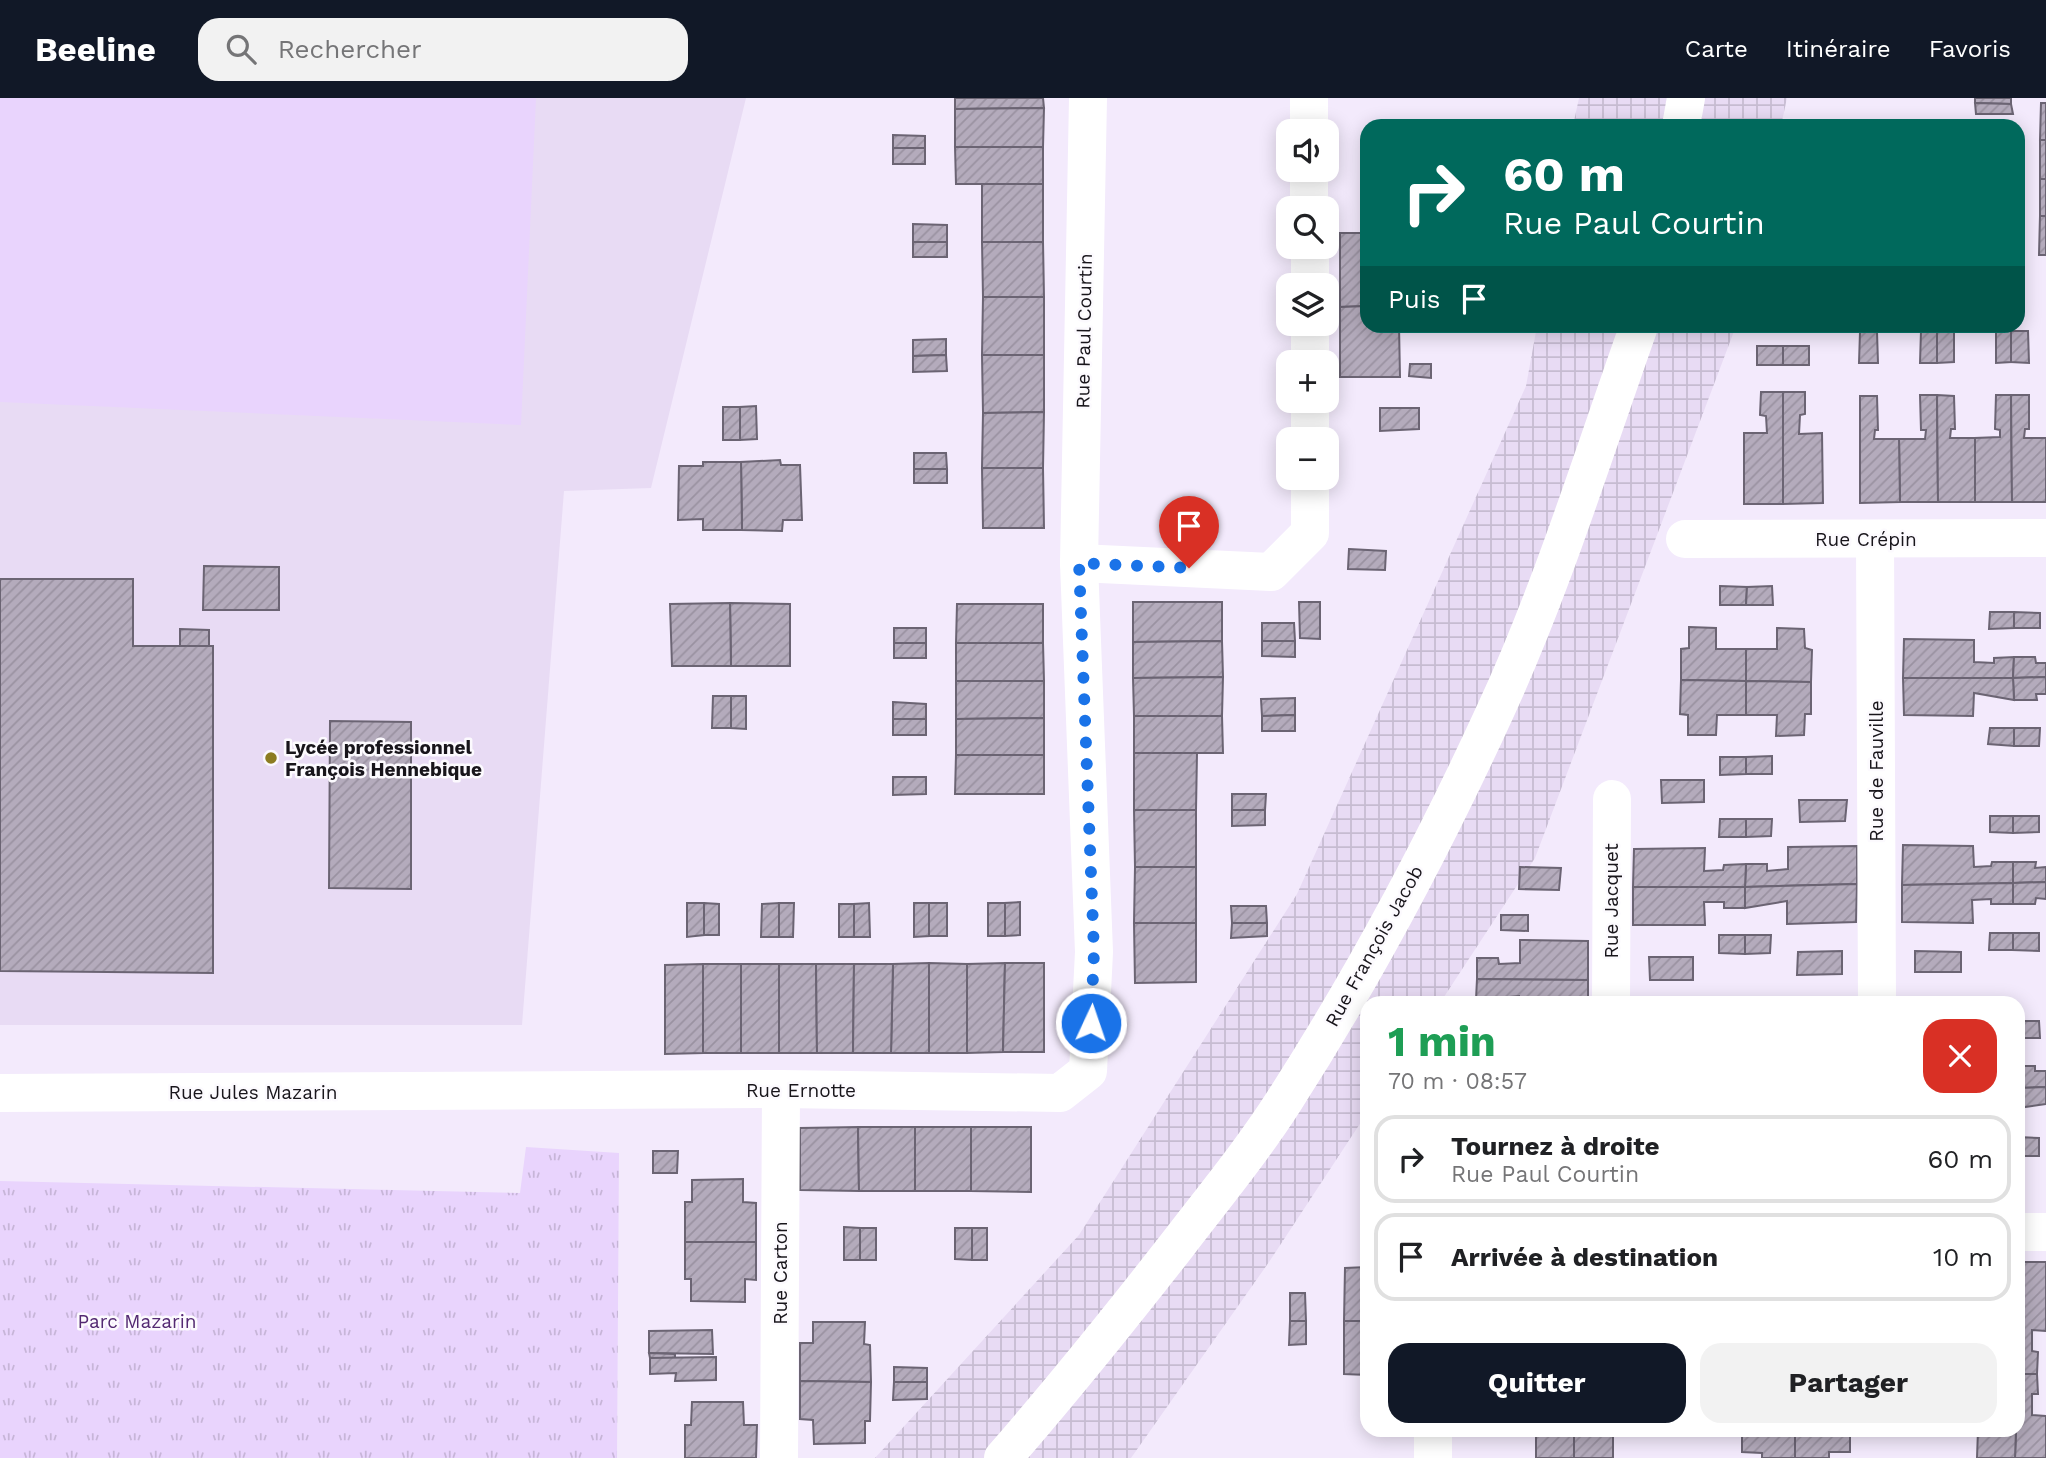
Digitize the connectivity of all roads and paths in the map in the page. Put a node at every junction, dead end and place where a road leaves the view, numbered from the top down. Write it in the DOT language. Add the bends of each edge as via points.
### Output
graph roads {
  1 [pos="1088,98"];
  2 [pos="1309,98"];
  3 [pos="1686,98"];
  4 [pos="1309,119"];
  5 [pos="1682,119"];
  6 [pos="1637,333"];
  7 [pos="1310,490"];
  8 [pos="2046,538"];
  9 [pos="1685,539"];
  10 [pos="1875,539"];
  11 [pos="1079,563"];
  12 [pos="1612,799"];
  13 [pos="1611,996"];
  14 [pos="1877,996"];
  15 [pos="1088,1070"];
  16 [pos="781,1089"];
  17 [pos="505,1092"];
  18 [pos="0,1093"];
  19 [pos="2025,1232"];
  20 [pos="2046,1232"];
  21 [pos="1433,1437"];
  22 [pos="779,1458"];
  23 [pos="1003,1458"];
  24 [pos="1433,1458"];
  1 -- 11 [label="street, Rue Paul Courtin"];
  2 -- 4 [label="street"];
  3 -- 5 [label="street"];
  6 -- 23 [label="street, Rue François Jacob" via="1539,607 1495,713 1342,1007 1238,1167 1093,1354"];
  7 -- 11 [label="street" via="1310,533 1272,572"];
  8 -- 10 [label="street, Rue Crépin"];
  9 -- 10 [label="street, Rue Crépin"];
  10 -- 14 [label="street, Rue de Fauville"];
  11 -- 15 [label="street, Rue Paul Courtin" via="1094,952"];
  12 -- 13 [label="street, Rue Jacquet"];
  15 -- 16 [label="street, Rue Ernotte" via="1060,1093"];
  16 -- 17 [label="street, Rue Ernotte"];
  16 -- 22 [label="street, Rue Carton"];
  17 -- 18 [label="street, Rue Jules Mazarin"];
  19 -- 20 [label="street"];
  21 -- 24 [label="street"];
}
